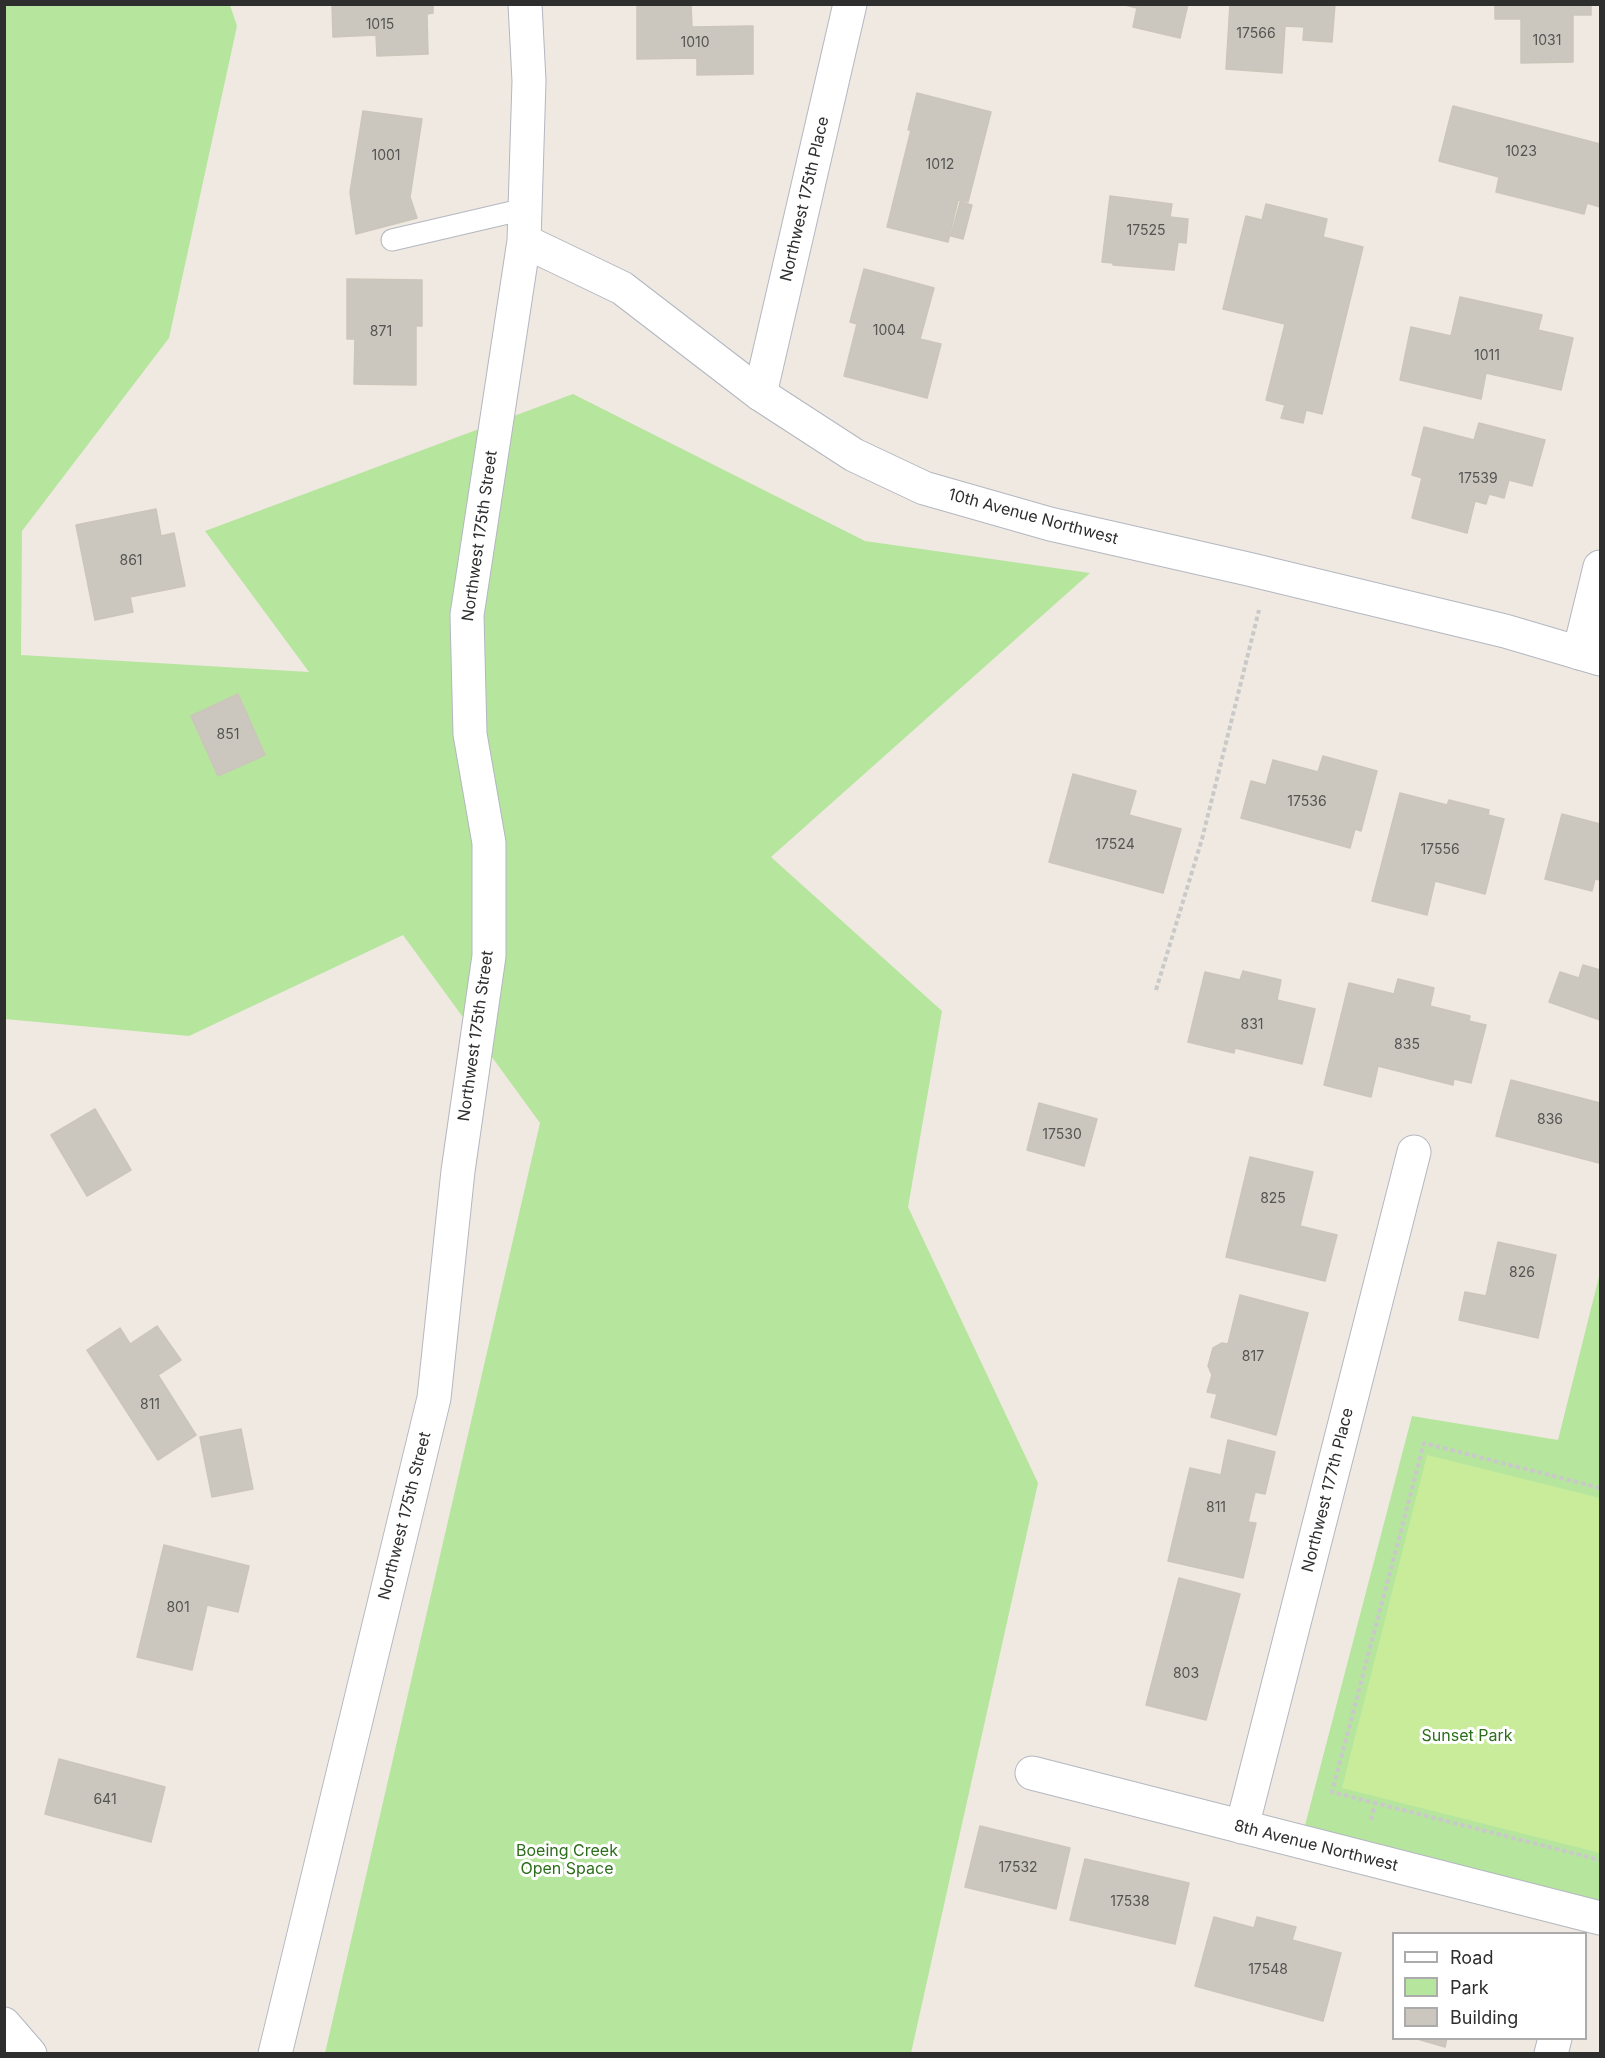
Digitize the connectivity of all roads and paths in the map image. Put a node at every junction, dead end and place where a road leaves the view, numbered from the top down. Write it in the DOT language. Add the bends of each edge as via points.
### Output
graph roads {
  1 [pos="525,4"];
  2 [pos="850,4"];
  3 [pos="525,209"];
  4 [pos="392,240"];
  5 [pos="524,241"];
  6 [pos="760,394"];
  7 [pos="1600,567"];
  8 [pos="1268,574"];
  9 [pos="1590,656"];
  10 [pos="1156,990"];
  11 [pos="1414,1152"];
  12 [pos="1600,1488"];
  13 [pos="1032,1773"];
  14 [pos="1242,1827"];
  15 [pos="1600,1860"];
  16 [pos="1592,1922"];
  17 [pos="4,2024"];
  18 [pos="30,2054"];
  19 [pos="275,2054"];
  1 -- 3 [label="street, Northwest 175th Street" via="529,81"];
  2 -- 6 [label="street, Northwest 175th Place"];
  3 -- 4 [label="lane"];
  3 -- 5 [label="street, Northwest 175th Street"];
  5 -- 6 [label="street, 10th Avenue Northwest" via="622,288"];
  5 -- 19 [label="street, Northwest 175th Street" via="467,615 470,734 489,843 489,956 458,1171 434,1398"];
  6 -- 8 [label="street, 10th Avenue Northwest" via="854,455 924,488 1050,524"];
  7 -- 9 [label="street"];
  8 -- 9 [label="street, 10th Avenue Northwest" via="1505,631"];
  8 -- 10 [label="path" via="1202,839"];
  11 -- 14 [label="street, Northwest 177th Place"];
  12 -- 15 [label="path" via="1424,1443 1332,1792"];
  13 -- 14 [label="street, 8th Avenue Northwest"];
  14 -- 16 [label="street, 8th Avenue Northwest"];
  17 -- 18 [label="street"];
}
